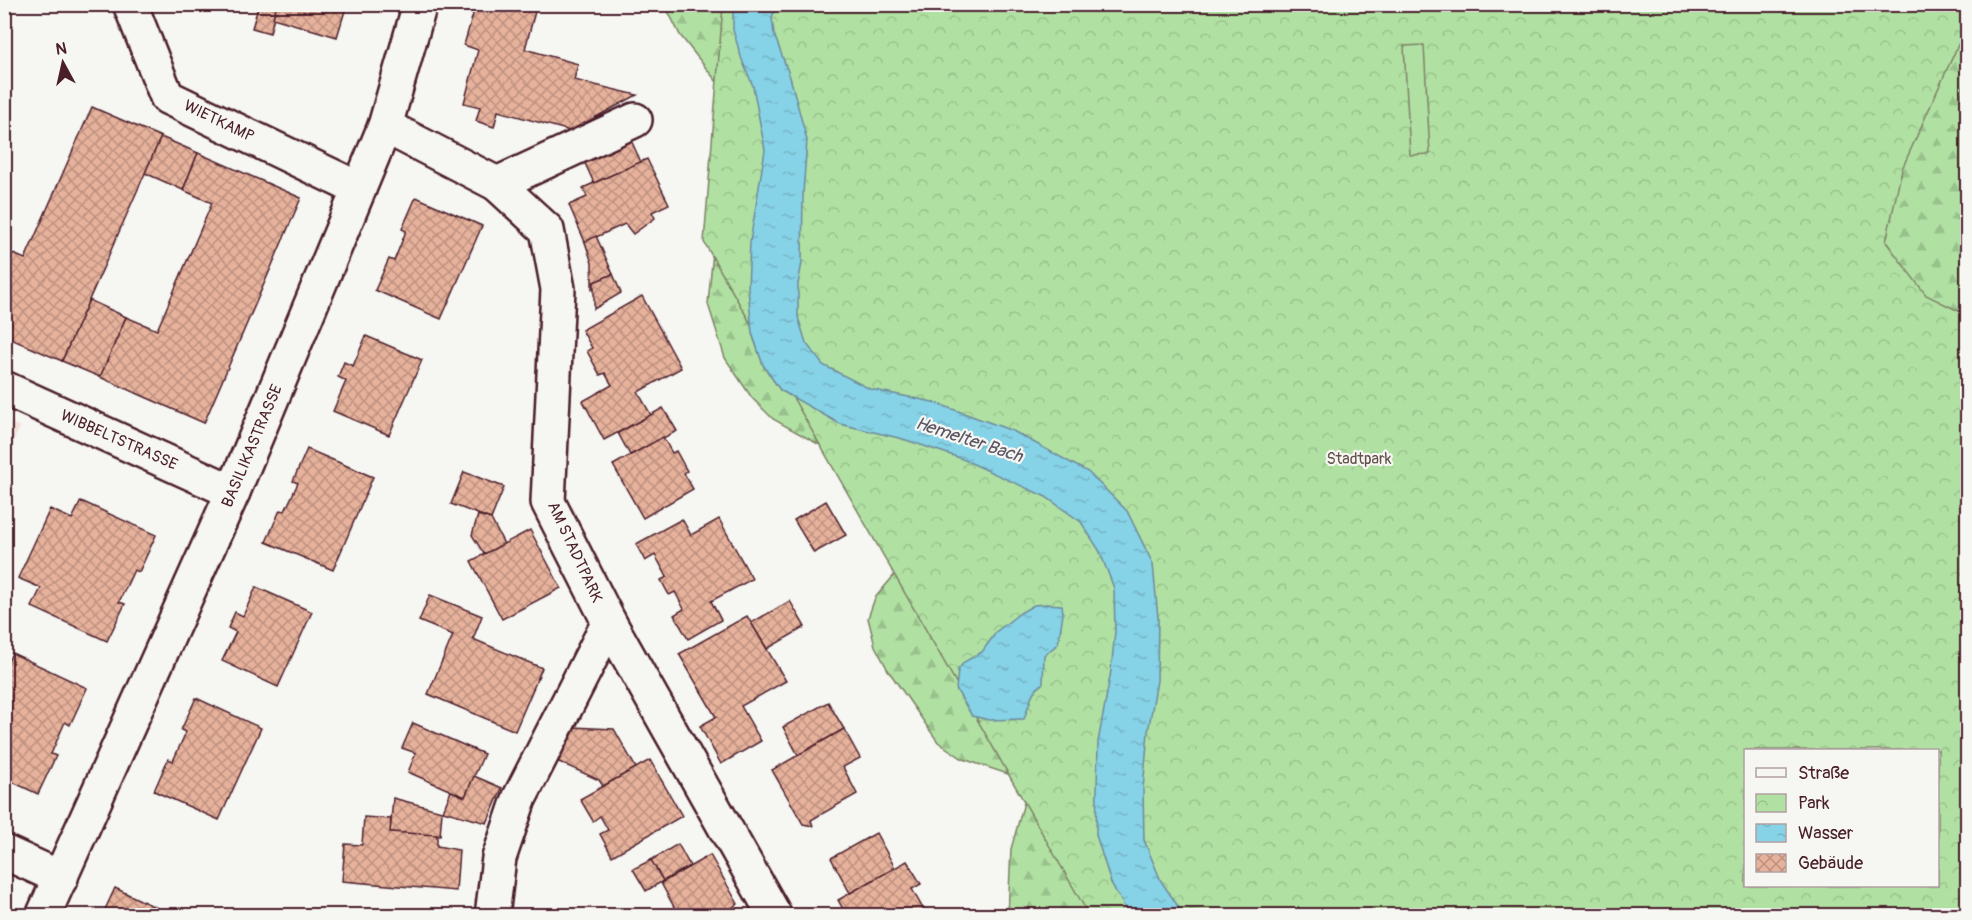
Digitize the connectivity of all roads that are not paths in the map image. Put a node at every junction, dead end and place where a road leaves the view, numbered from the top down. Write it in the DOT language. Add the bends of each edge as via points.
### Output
graph roads {
  1 [pos="130,4"];
  2 [pos="420,4"];
  3 [pos="635,120"];
  4 [pos="385,126"];
  5 [pos="497,184"];
  6 [pos="360,189"];
  7 [pos="4,388"];
  8 [pos="233,492"];
  9 [pos="609,622"];
  10 [pos="4,852"];
  11 [pos="61,878"];
  12 [pos="43,915"];
  13 [pos="492,915"];
  14 [pos="776,915"];
  1 -- 6 [label="street, WIETKAMP" via="167,97"];
  2 -- 4 [label="street, BASILIKASTRASSE"];
  3 -- 5 [label="street"];
  4 -- 5 [label="street, AM STADTPARK"];
  4 -- 6 [label="street, BASILIKASTRASSE"];
  5 -- 9 [label="street, AM STADTPARK" via="547,230 558,289 548,502"];
  6 -- 8 [label="street, BASILIKASTRASSE"];
  7 -- 8 [label="street, WIBBELTSTRASSE"];
  8 -- 11 [label="street, BASILIKASTRASSE"];
  9 -- 13 [label="street" via="519,799 499,858"];
  9 -- 14 [label="street, AM STADTPARK"];
  10 -- 11 [label="street"];
  11 -- 12 [label="street, BASILIKASTRASSE"];
}
